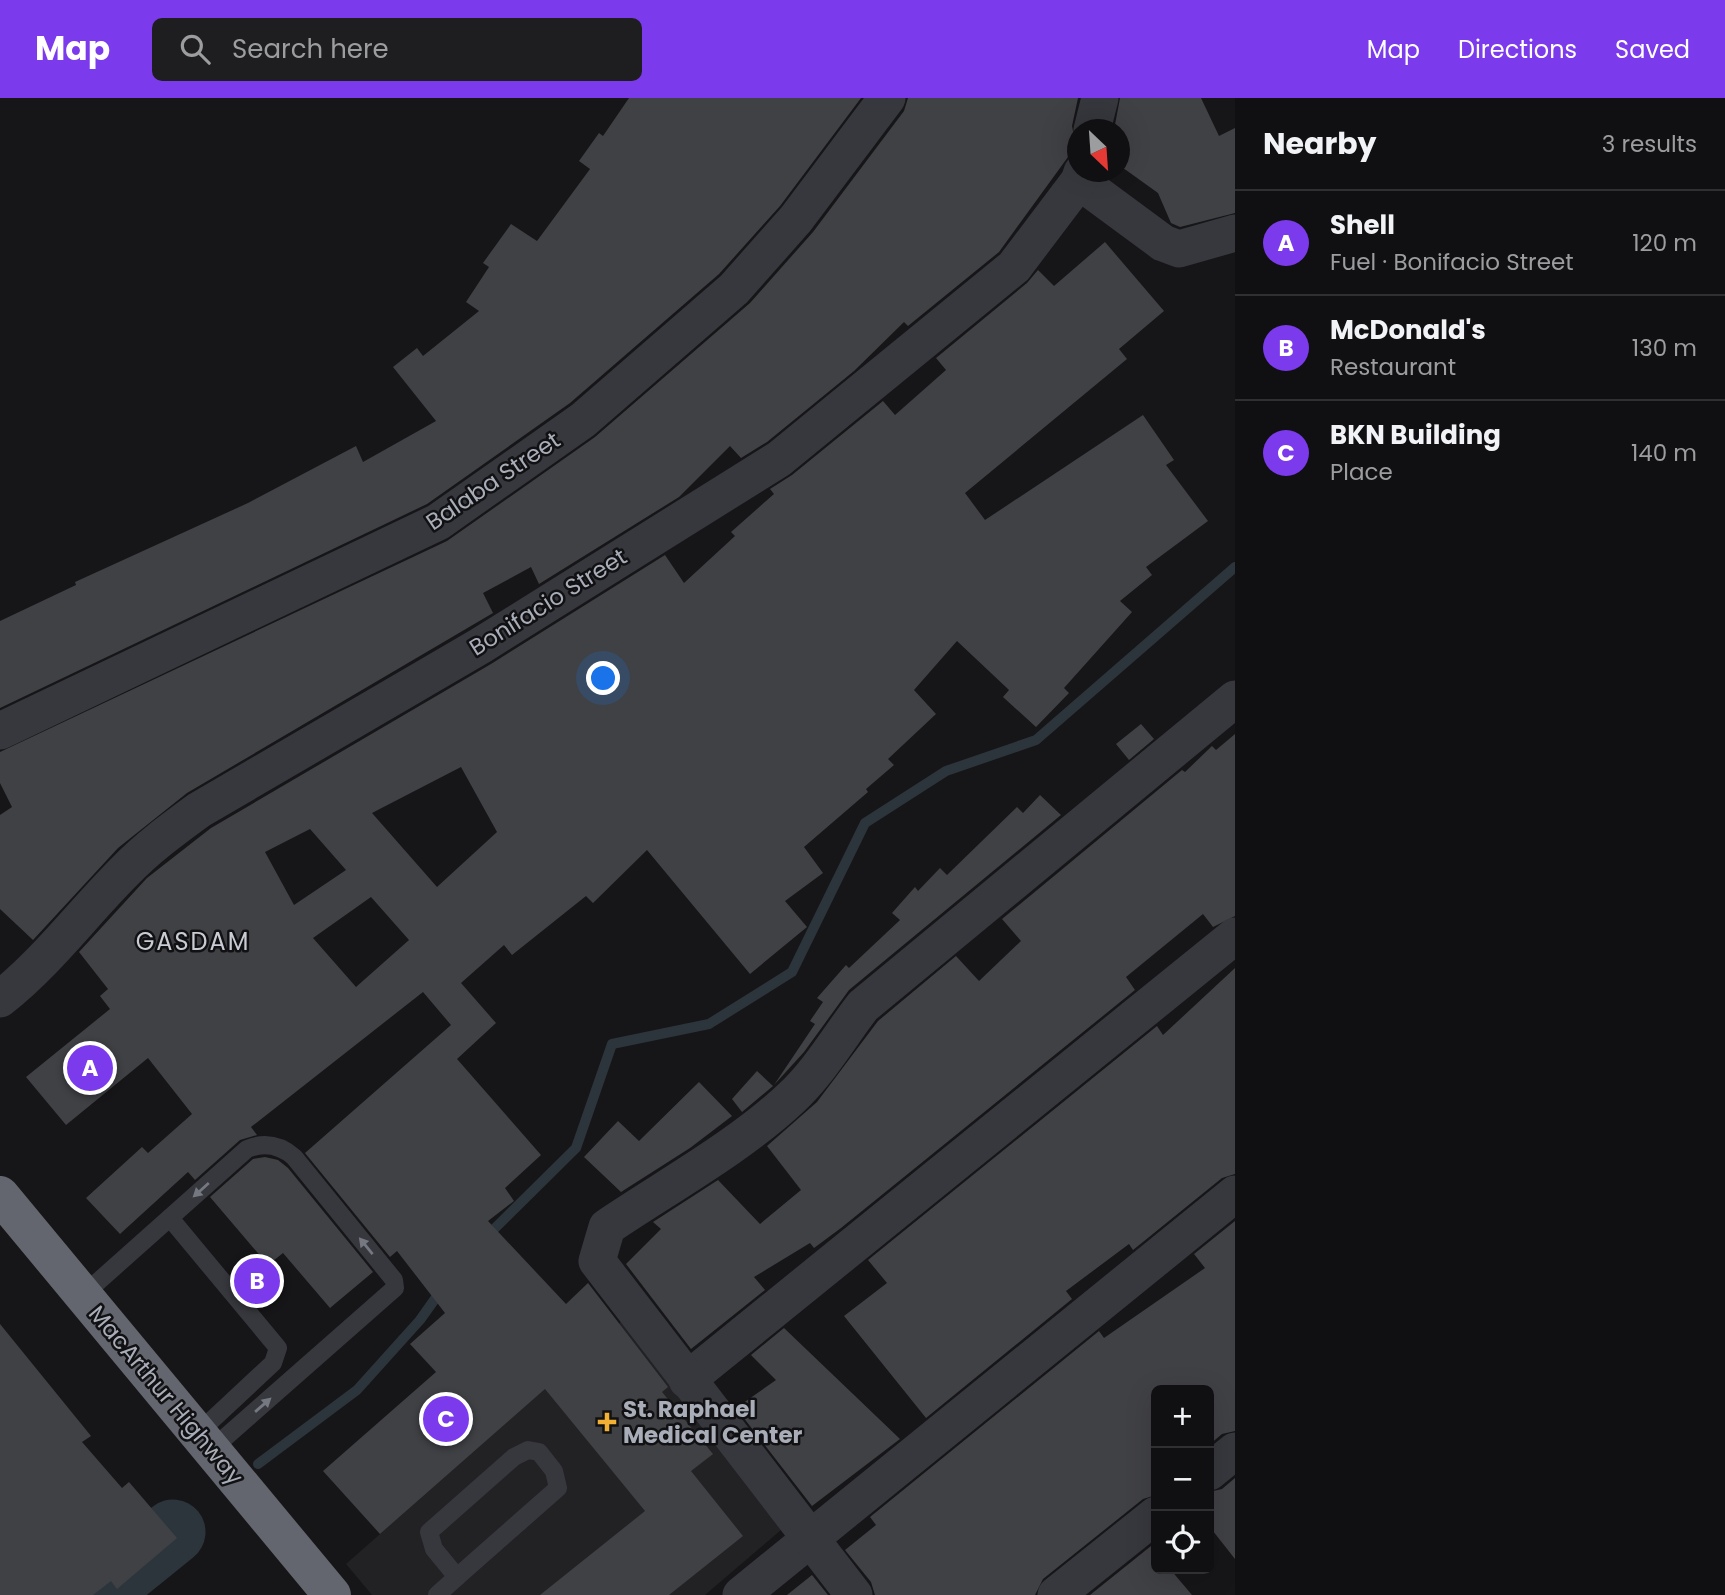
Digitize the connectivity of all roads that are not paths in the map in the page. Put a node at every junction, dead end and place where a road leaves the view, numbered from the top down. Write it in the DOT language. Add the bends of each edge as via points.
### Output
graph roads {
  1 [pos="887,98"];
  2 [pos="1100,98"];
  3 [pos="1095,119"];
  4 [pos="1076,182"];
  5 [pos="1087,182"];
  6 [pos="1235,233"];
  7 [pos="1235,699"];
  8 [pos="0,731"];
  9 [pos="1235,936"];
  10 [pos="0,999"];
  11 [pos="1235,1194"];
  12 [pos="0,1195"];
  13 [pos="170,1218"];
  14 [pos="83,1295"];
  15 [pos="687,1380"];
  16 [pos="205,1441"];
  17 [pos="1235,1451"];
  18 [pos="1214,1468"];
  19 [pos="1151,1518"];
  20 [pos="812,1539"];
  21 [pos="457,1577"];
  22 [pos="332,1595"];
  23 [pos="437,1595"];
  24 [pos="741,1595"];
  25 [pos="854,1595"];
  26 [pos="1056,1595"];
  1 -- 8 [label="street, Balaba Street" via="796,219 734,289 583,420 438,522"];
  2 -- 3 [label="street"];
  4 -- 10 [label="street, Bonifacio Street" via="1014,267 779,459 480,646 199,810 123,872 66,938"];
  5 -- 6 [label="street" via="1163,243 1178,249"];
  7 -- 15 [label="street" via="863,1006 790,1100 607,1227 597,1261"];
  9 -- 15 [label="street"];
  11 -- 20 [label="street"];
  12 -- 14 [label="highway, MacArthur Highway"];
  13 -- 14 [label="lane"];
  13 -- 16 [label="lane" via="278,1348 273,1363"];
  16 -- 13 [label="lane, one-way" via="390,1294 394,1280 284,1149 258,1144 247,1149"];
  14 -- 16 [label="highway, MacArthur Highway"];
  15 -- 20 [label="street"];
  16 -- 22 [label="highway, MacArthur Highway"];
  17 -- 18 [label="street"];
  19 -- 26 [label="street"];
  20 -- 24 [label="street"];
  20 -- 25 [label="street"];
  21 -- 21 [label="lane" via="558,1488 554,1471 540,1452 528,1450 514,1457 429,1532 434,1549"];
  21 -- 23 [label="lane"];
}
